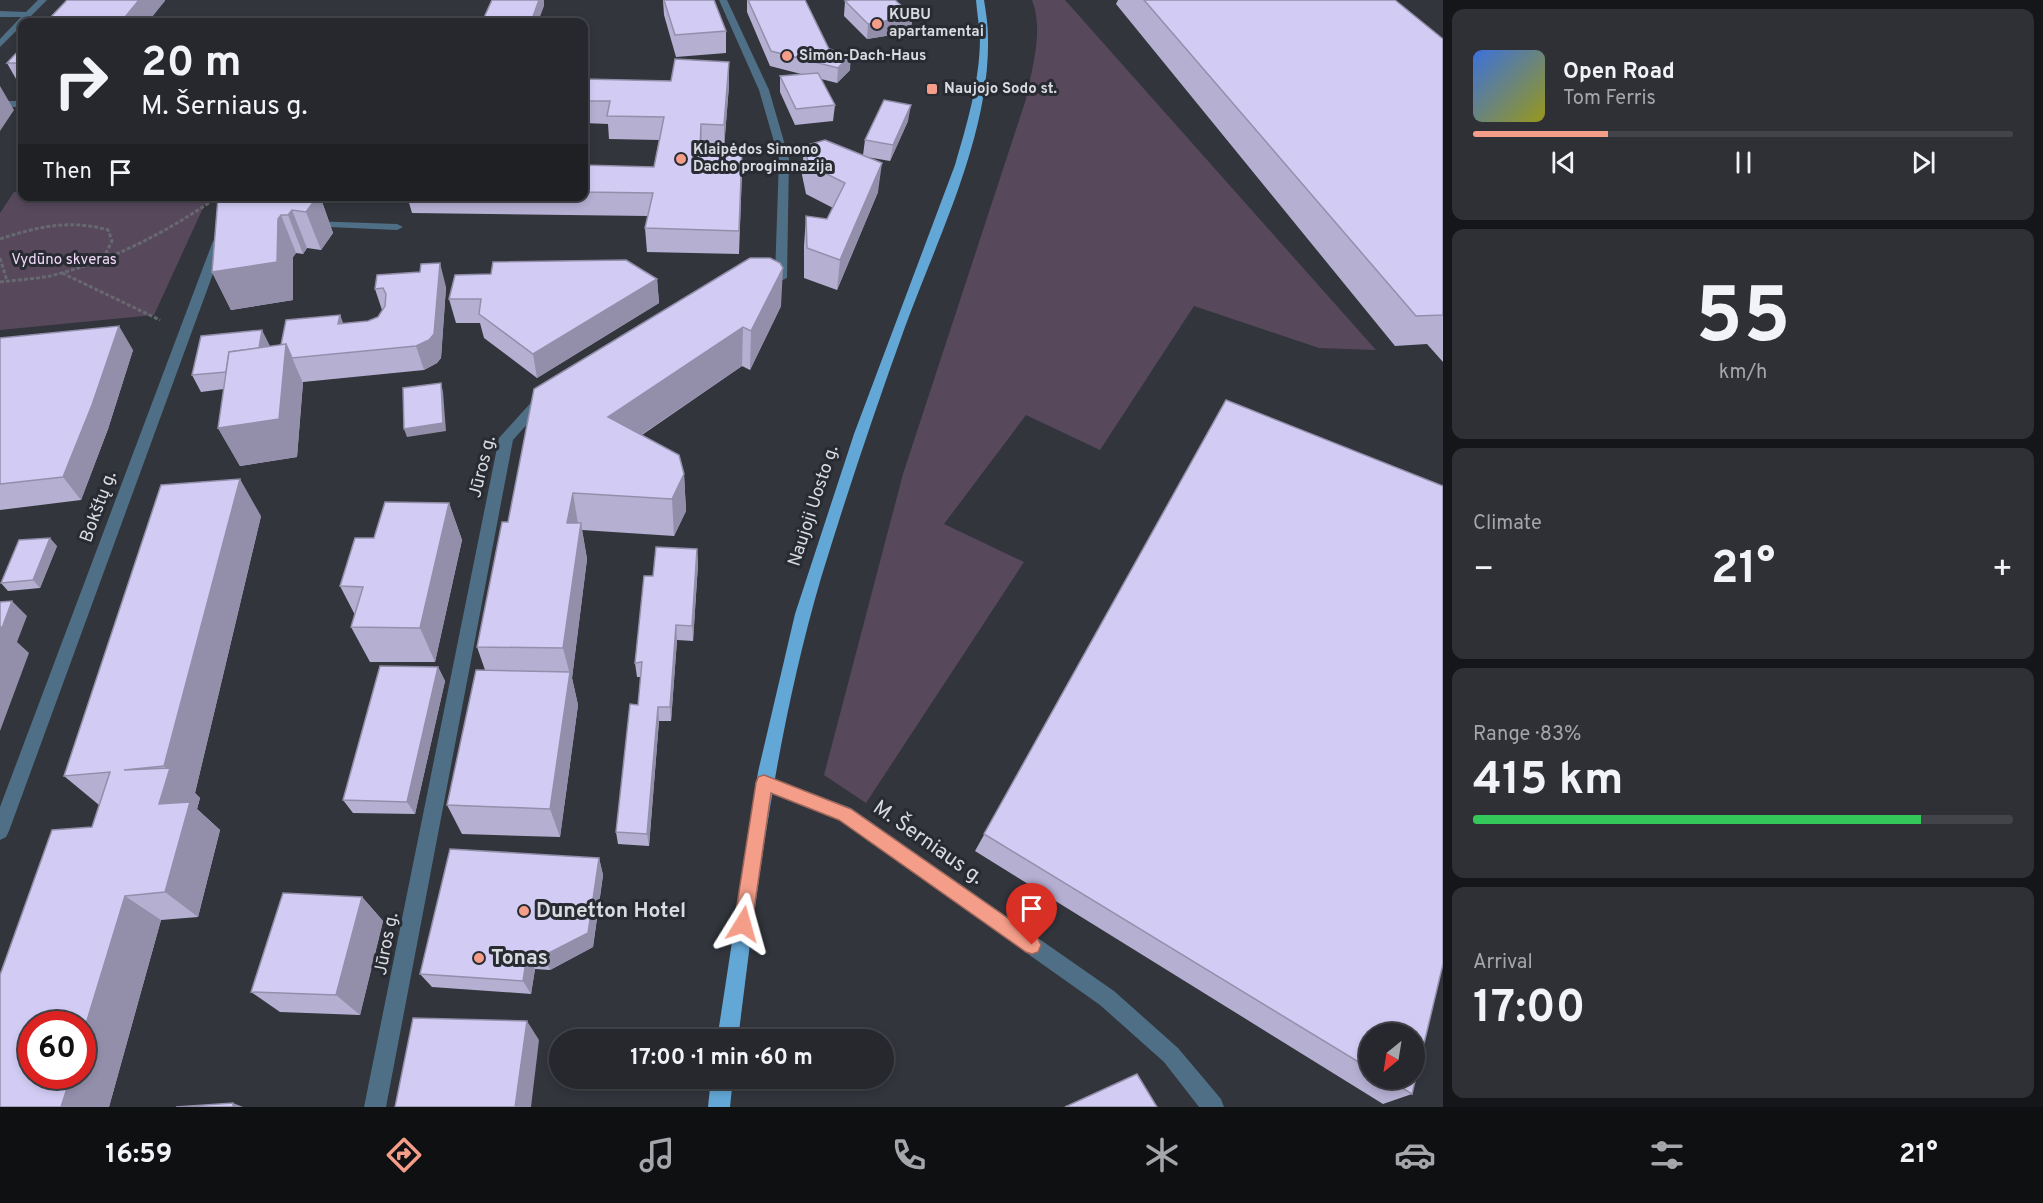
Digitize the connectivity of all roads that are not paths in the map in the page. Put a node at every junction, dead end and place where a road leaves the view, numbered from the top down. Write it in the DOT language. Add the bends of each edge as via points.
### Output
graph roads {
  1 [pos="43,0"];
  2 [pos="723,0"];
  3 [pos="980,0"];
  4 [pos="0,14"];
  5 [pos="28,15"];
  6 [pos="25,18"];
  7 [pos="18,25"];
  8 [pos="0,44"];
  9 [pos="0,104"];
  10 [pos="18,104"];
  11 [pos="295,223"];
  12 [pos="397,226"];
  13 [pos="222,232"];
  14 [pos="757,280"];
  15 [pos="551,389"];
  16 [pos="764,783"];
  17 [pos="0,831"];
  18 [pos="729,1029"];
  19 [pos="721,1089"];
  20 [pos="375,1107"];
  21 [pos="720,1107"];
  22 [pos="1213,1107"];
  1 -- 5 [label="street"];
  2 -- 14 [label="street" via="764,90 784,159 781,278"];
  3 -- 16 [label="main road, Naujoji Uosto g." via="985,39 978,94 961,159 836,506 802,616"];
  4 -- 5 [label="street"];
  5 -- 6 [label="street"];
  7 -- 8 [label="street"];
  9 -- 10 [label="street"];
  11 -- 12 [label="street"];
  13 -- 17 [label="street, Bokštų g."];
  15 -- 20 [label="street, Jūros g." via="506,438"];
  16 -- 18 [label="main road, Naujoji Uosto g."];
  16 -- 22 [label="street, M. Šerniaus g." via="845,814 1107,998 1172,1055"];
  19 -- 21 [label="main road"];
}
